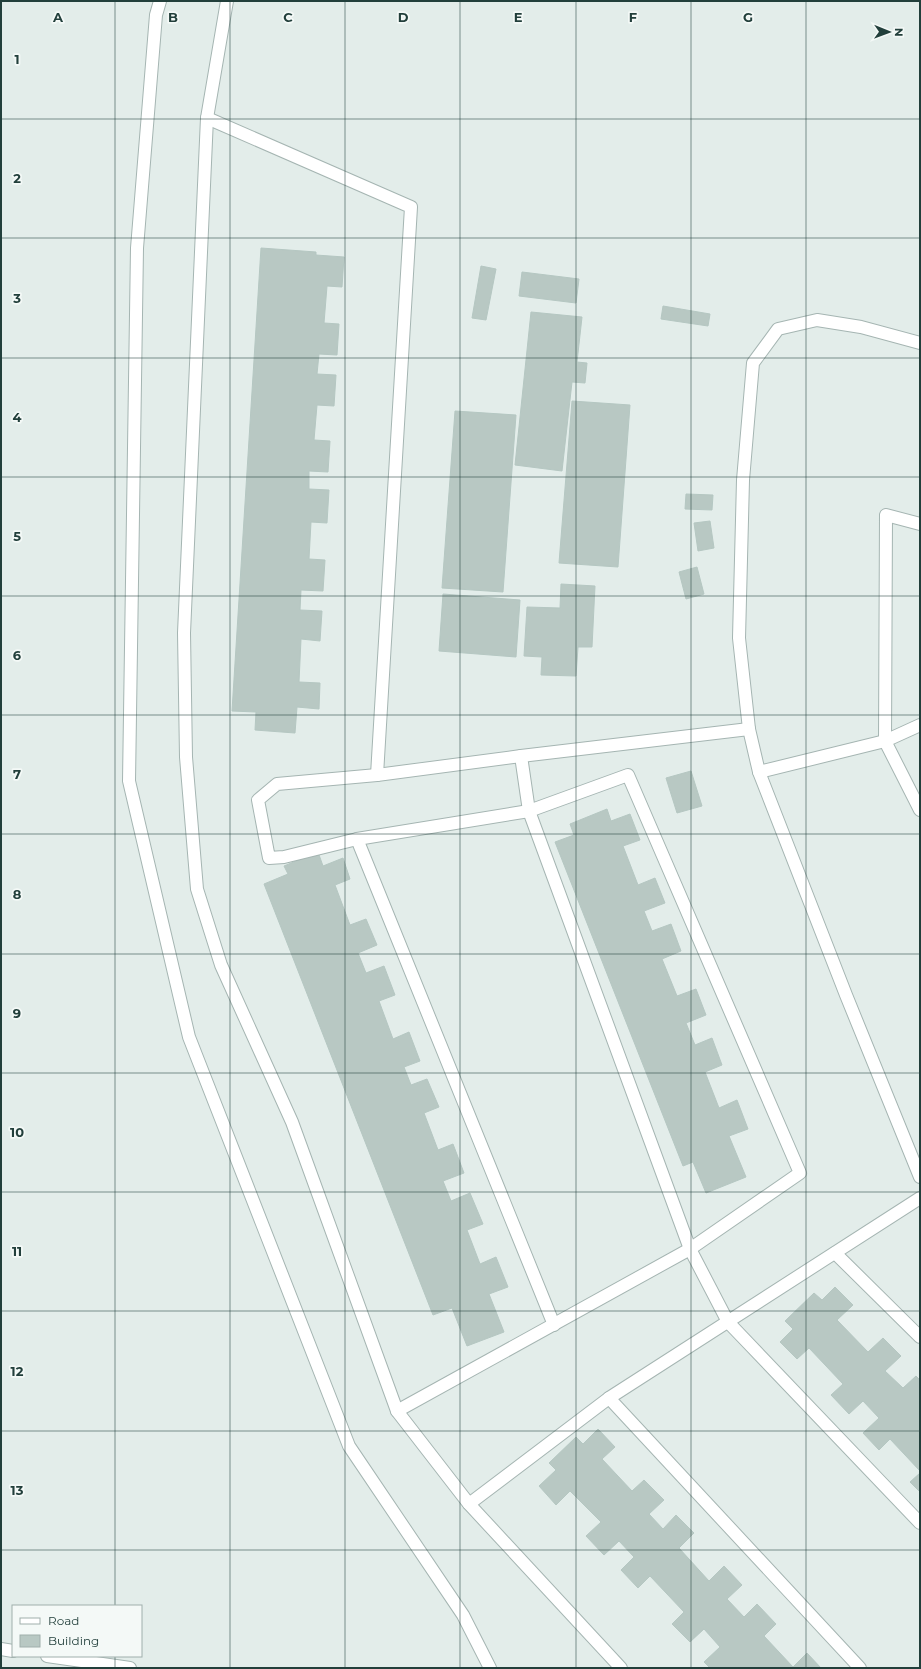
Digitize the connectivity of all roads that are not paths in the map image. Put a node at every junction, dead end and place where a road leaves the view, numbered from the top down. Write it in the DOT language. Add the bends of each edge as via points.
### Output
graph roads {
  1 [pos="160,1"];
  2 [pos="227,1"];
  3 [pos="207,118"];
  4 [pos="920,343"];
  5 [pos="920,524"];
  6 [pos="920,725"];
  7 [pos="749,729"];
  8 [pos="885,741"];
  9 [pos="521,756"];
  10 [pos="759,772"];
  11 [pos="377,776"];
  12 [pos="920,810"];
  13 [pos="529,811"];
  14 [pos="357,839"];
  15 [pos="920,1177"];
  16 [pos="920,1198"];
  17 [pos="690,1249"];
  18 [pos="835,1253"];
  19 [pos="728,1322"];
  20 [pos="554,1325"];
  21 [pos="920,1337"];
  22 [pos="609,1398"];
  23 [pos="397,1411"];
  24 [pos="469,1504"];
  25 [pos="920,1523"];
  26 [pos="1,1650"];
  27 [pos="12,1651"];
  28 [pos="54,1657"];
  29 [pos="130,1668"];
  30 [pos="490,1668"];
  31 [pos="621,1668"];
  32 [pos="860,1668"];
  1 -- 30 [label="street" via="156,15 137,248 129,781 189,1037 349,1446 463,1615"];
  2 -- 3 [label="street"];
  3 -- 11 [label="street" via="411,207"];
  3 -- 23 [label="street" via="184,633 186,757 197,889 221,965 292,1122"];
  4 -- 7 [label="street" via="861,327 817,320 778,329 753,363 743,480 739,638"];
  5 -- 8 [label="street" via="886,514"];
  6 -- 8 [label="street"];
  7 -- 9 [label="street"];
  7 -- 10 [label="street"];
  8 -- 10 [label="street"];
  8 -- 12 [label="street"];
  9 -- 11 [label="street"];
  9 -- 13 [label="street"];
  10 -- 15 [label="street"];
  11 -- 14 [label="street" via="277,784 258,800 268,858 284,857"];
  13 -- 14 [label="street"];
  13 -- 17 [label="street"];
  13 -- 17 [label="street" via="628,776 800,1174"];
  14 -- 20 [label="street"];
  16 -- 18 [label="street"];
  17 -- 19 [label="street"];
  17 -- 20 [label="street"];
  18 -- 19 [label="street"];
  18 -- 21 [label="street"];
  19 -- 22 [label="street"];
  19 -- 25 [label="street"];
  20 -- 23 [label="street"];
  22 -- 24 [label="street"];
  22 -- 32 [label="street"];
  23 -- 24 [label="street"];
  24 -- 31 [label="street"];
  26 -- 27 [label="street"];
  28 -- 29 [label="street"];
}
